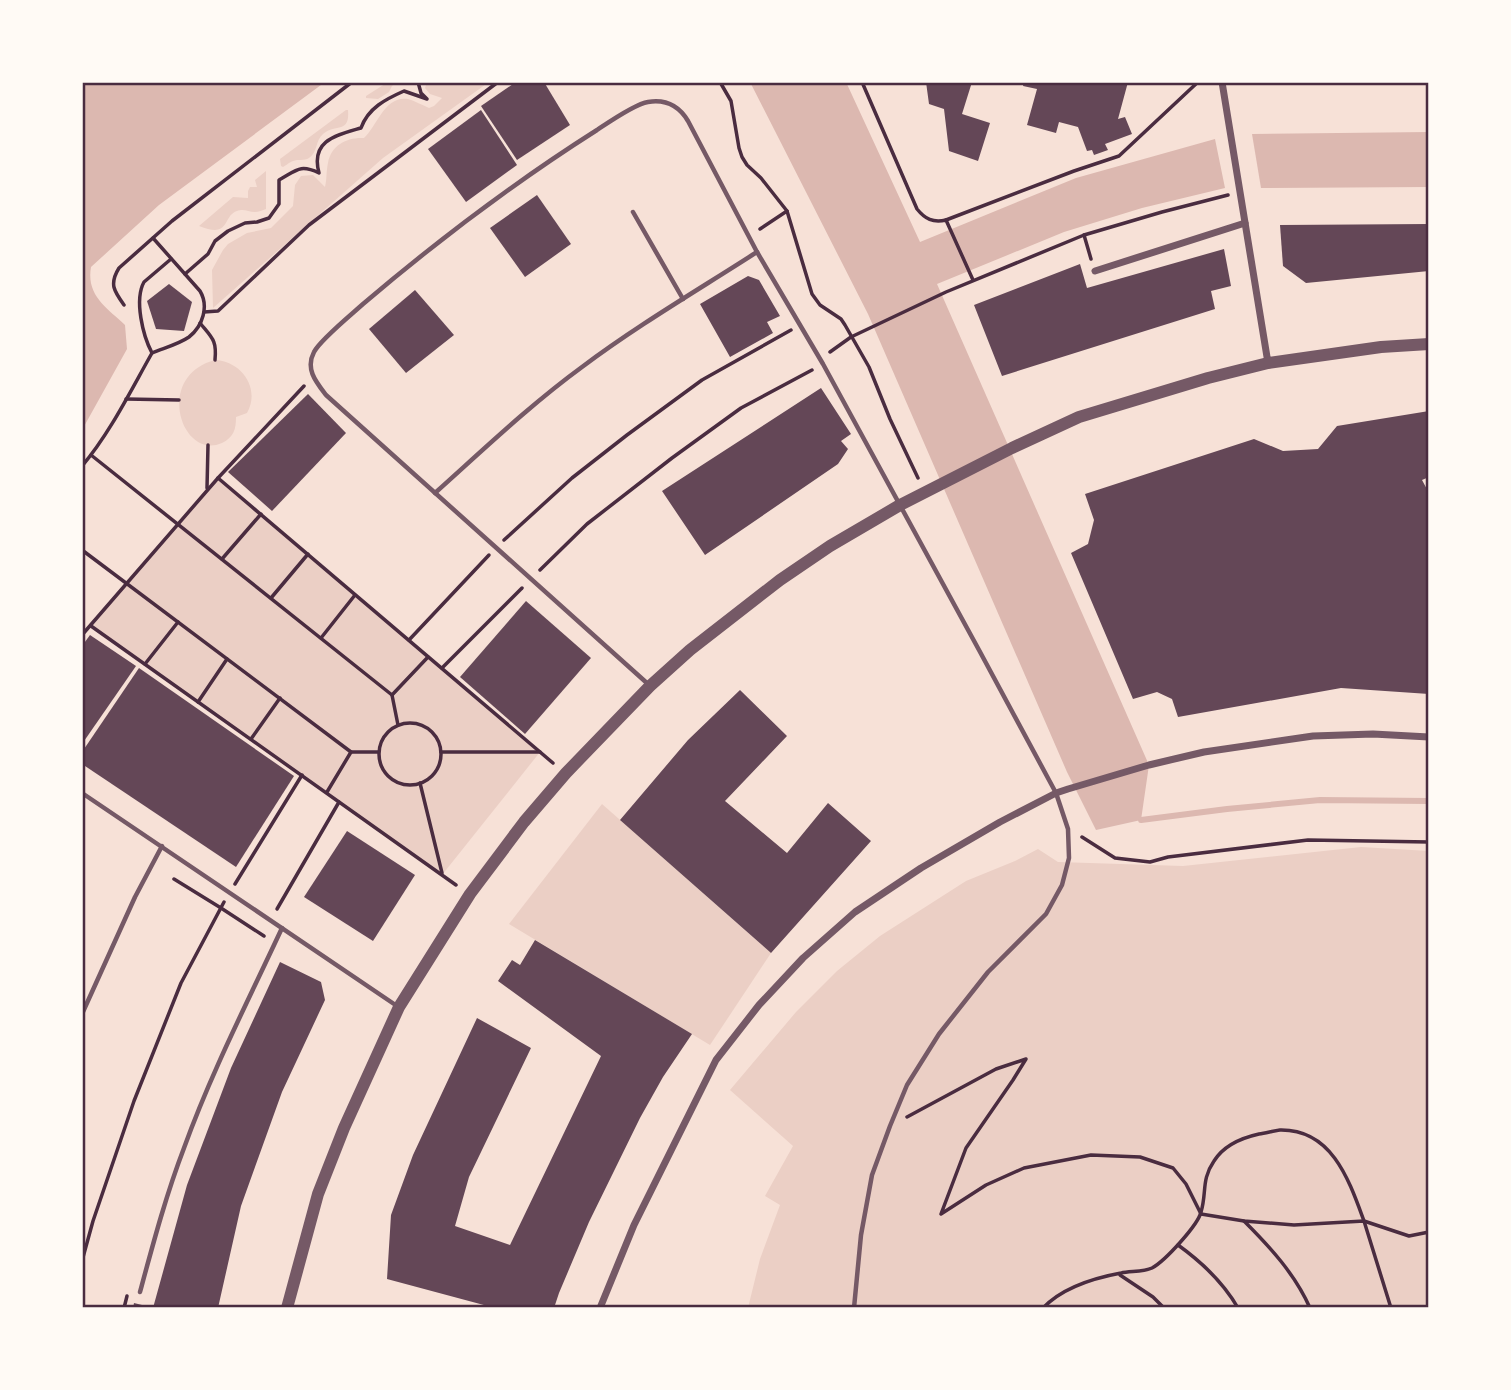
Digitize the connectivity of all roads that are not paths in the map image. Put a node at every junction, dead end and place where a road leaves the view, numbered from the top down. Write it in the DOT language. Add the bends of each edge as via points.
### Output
graph roads {
  1 [pos="1222,82"];
  2 [pos="633,212"];
  3 [pos="1245,223"];
  4 [pos="757,252"];
  5 [pos="1095,271"];
  6 [pos="683,299"];
  7 [pos="1429,344"];
  8 [pos="1268,363"];
  9 [pos="435,493"];
  10 [pos="901,505"];
  11 [pos="650,686"];
  12 [pos="1429,737"];
  13 [pos="82,793"];
  14 [pos="1056,793"];
  15 [pos="162,846"];
  16 [pos="282,928"];
  17 [pos="399,1007"];
  18 [pos="82,1014"];
  19 [pos="140,1292"];
  20 [pos="287,1308"];
  21 [pos="600,1308"];
  22 [pos="854,1308"];
  1 -- 3 [label="street"];
  2 -- 6 [label="lane"];
  3 -- 5 [label="street"];
  3 -- 8 [label="street"];
  4 -- 6 [label="lane"];
  4 -- 9 [label="lane" via="682,111 659,101 645,102 619,116 425,251 344,320 314,351 311,362 312,377 326,395"];
  4 -- 10 [label="lane"];
  6 -- 9 [label="lane" via="580,367"];
  7 -- 8 [label="street" via="1381,346"];
  8 -- 10 [label="street" via="1079,417"];
  9 -- 11 [label="lane"];
  10 -- 11 [label="street" via="780,579"];
  10 -- 14 [label="lane"];
  11 -- 17 [label="street" via="524,822 470,894"];
  12 -- 14 [label="street" via="1312,736 1204,752"];
  13 -- 15 [label="lane"];
  14 -- 21 [label="street" via="921,868 855,912 759,1005 716,1060 634,1225"];
  14 -- 22 [label="lane" via="1068,829 1069,858 1062,886 1046,914 988,972 939,1034 908,1085 872,1175"];
  15 -- 16 [label="lane"];
  15 -- 18 [label="lane"];
  16 -- 17 [label="lane"];
  16 -- 19 [label="lane" via="184,1148"];
  17 -- 20 [label="street" via="318,1194"];
}
